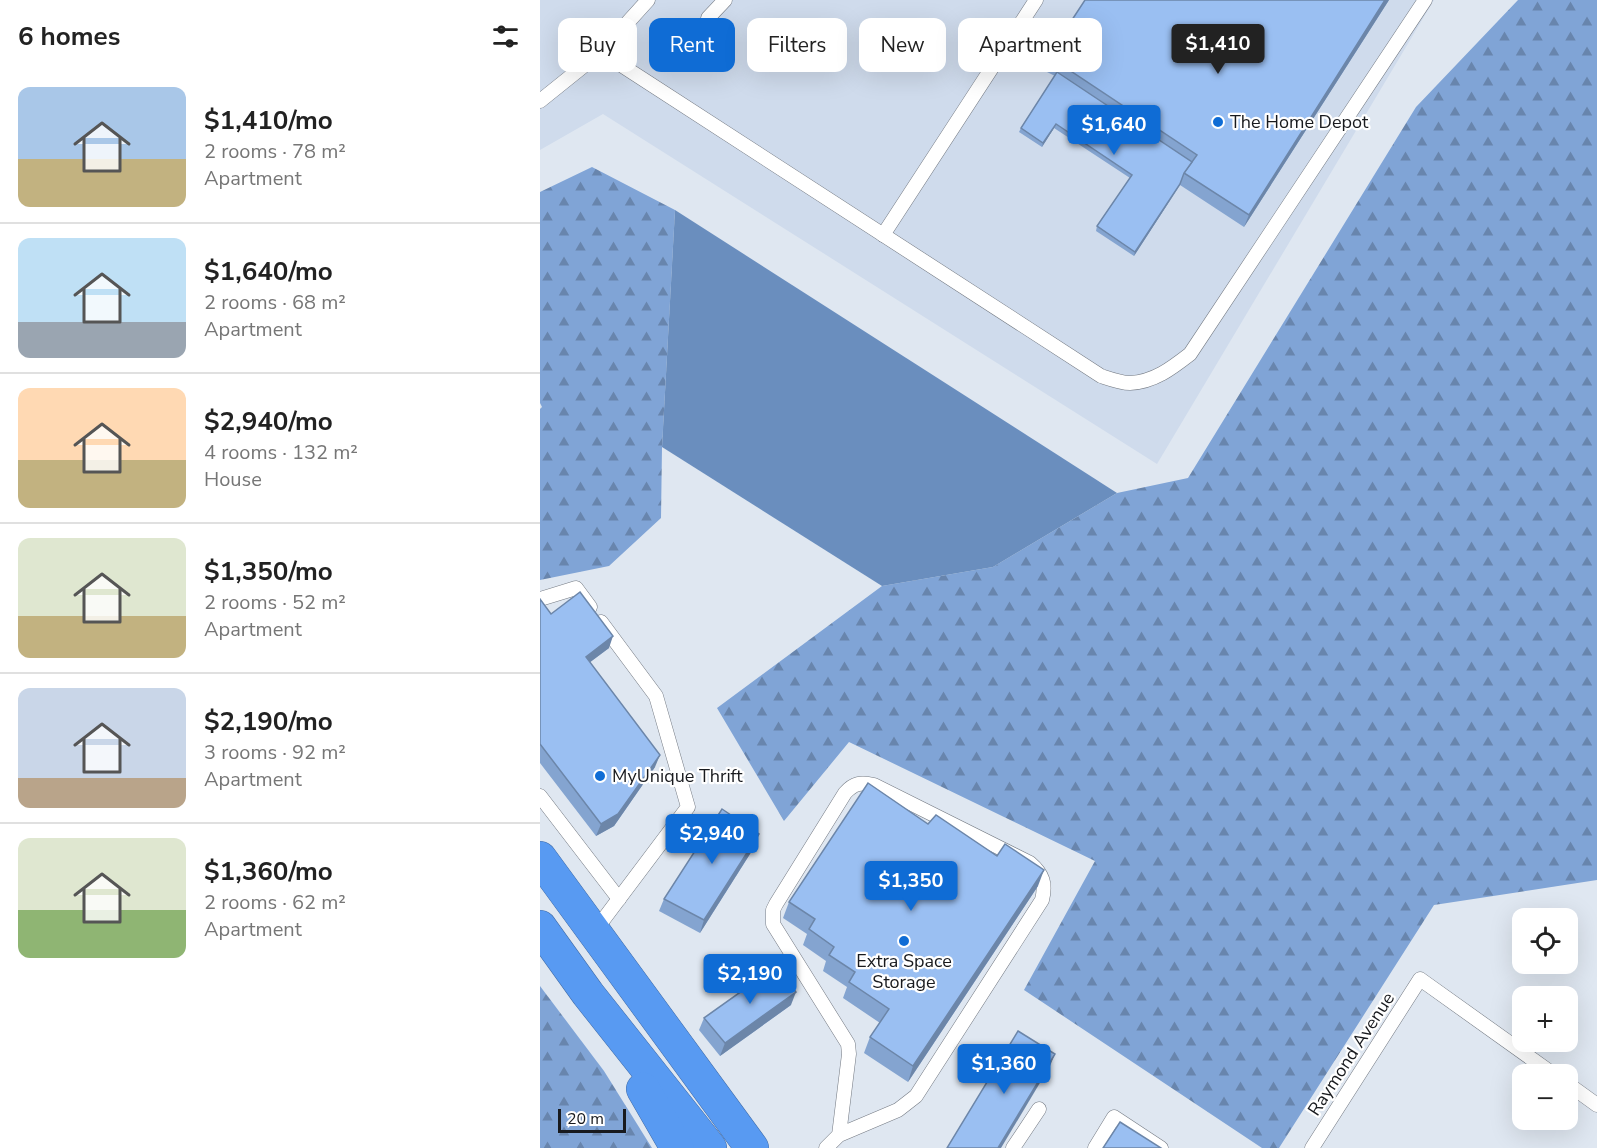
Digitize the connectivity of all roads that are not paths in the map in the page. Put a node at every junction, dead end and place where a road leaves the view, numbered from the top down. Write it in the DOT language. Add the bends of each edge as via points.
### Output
graph roads {
  1 [pos="648,0"];
  2 [pos="725,0"];
  3 [pos="1036,0"];
  4 [pos="1425,0"];
  5 [pos="632,18"];
  6 [pos="708,18"];
  7 [pos="576,72"];
  8 [pos="632,72"];
  9 [pos="540,101"];
  10 [pos="883,235"];
  11 [pos="540,599"];
  12 [pos="540,796"];
  13 [pos="540,858"];
  14 [pos="619,899"];
  15 [pos="540,927"];
  16 [pos="594,932"];
  17 [pos="588,994"];
  18 [pos="1539,1064"];
  19 [pos="1578,1091"];
  20 [pos="1597,1105"];
  21 [pos="1039,1109"];
  22 [pos="839,1135"];
  23 [pos="677,1148"];
  24 [pos="710,1148"];
  25 [pos="752,1148"];
  26 [pos="826,1148"];
  27 [pos="1013,1148"];
  28 [pos="1095,1148"];
  29 [pos="1161,1148"];
  30 [pos="1312,1148"];
  1 -- 5 [label="lane"];
  2 -- 6 [label="lane"];
  3 -- 10 [label="lane"];
  4 -- 10 [label="lane" via="1190,354 1152,379 1128,383 1101,376"];
  7 -- 9 [label="lane"];
  8 -- 10 [label="lane"];
  11 -- 14 [label="lane" via="576,588 656,696 688,807"];
  12 -- 14 [label="lane"];
  13 -- 16 [label="highway"];
  14 -- 16 [label="lane"];
  15 -- 17 [label="highway"];
  16 -- 25 [label="highway"];
  17 -- 23 [label="highway"];
  17 -- 24 [label="highway"];
  18 -- 30 [label="lane, Raymond Avenue" via="1420,979"];
  19 -- 20 [label="lane"];
  21 -- 27 [label="lane"];
  22 -- 22 [label="lane" via="898,1110 916,1096 1044,892 1042,876 1030,863 865,783 851,786 845,793 776,904 772,917 848,1044"];
  22 -- 26 [label="lane"];
  28 -- 29 [label="lane" via="1114,1117"];
}
